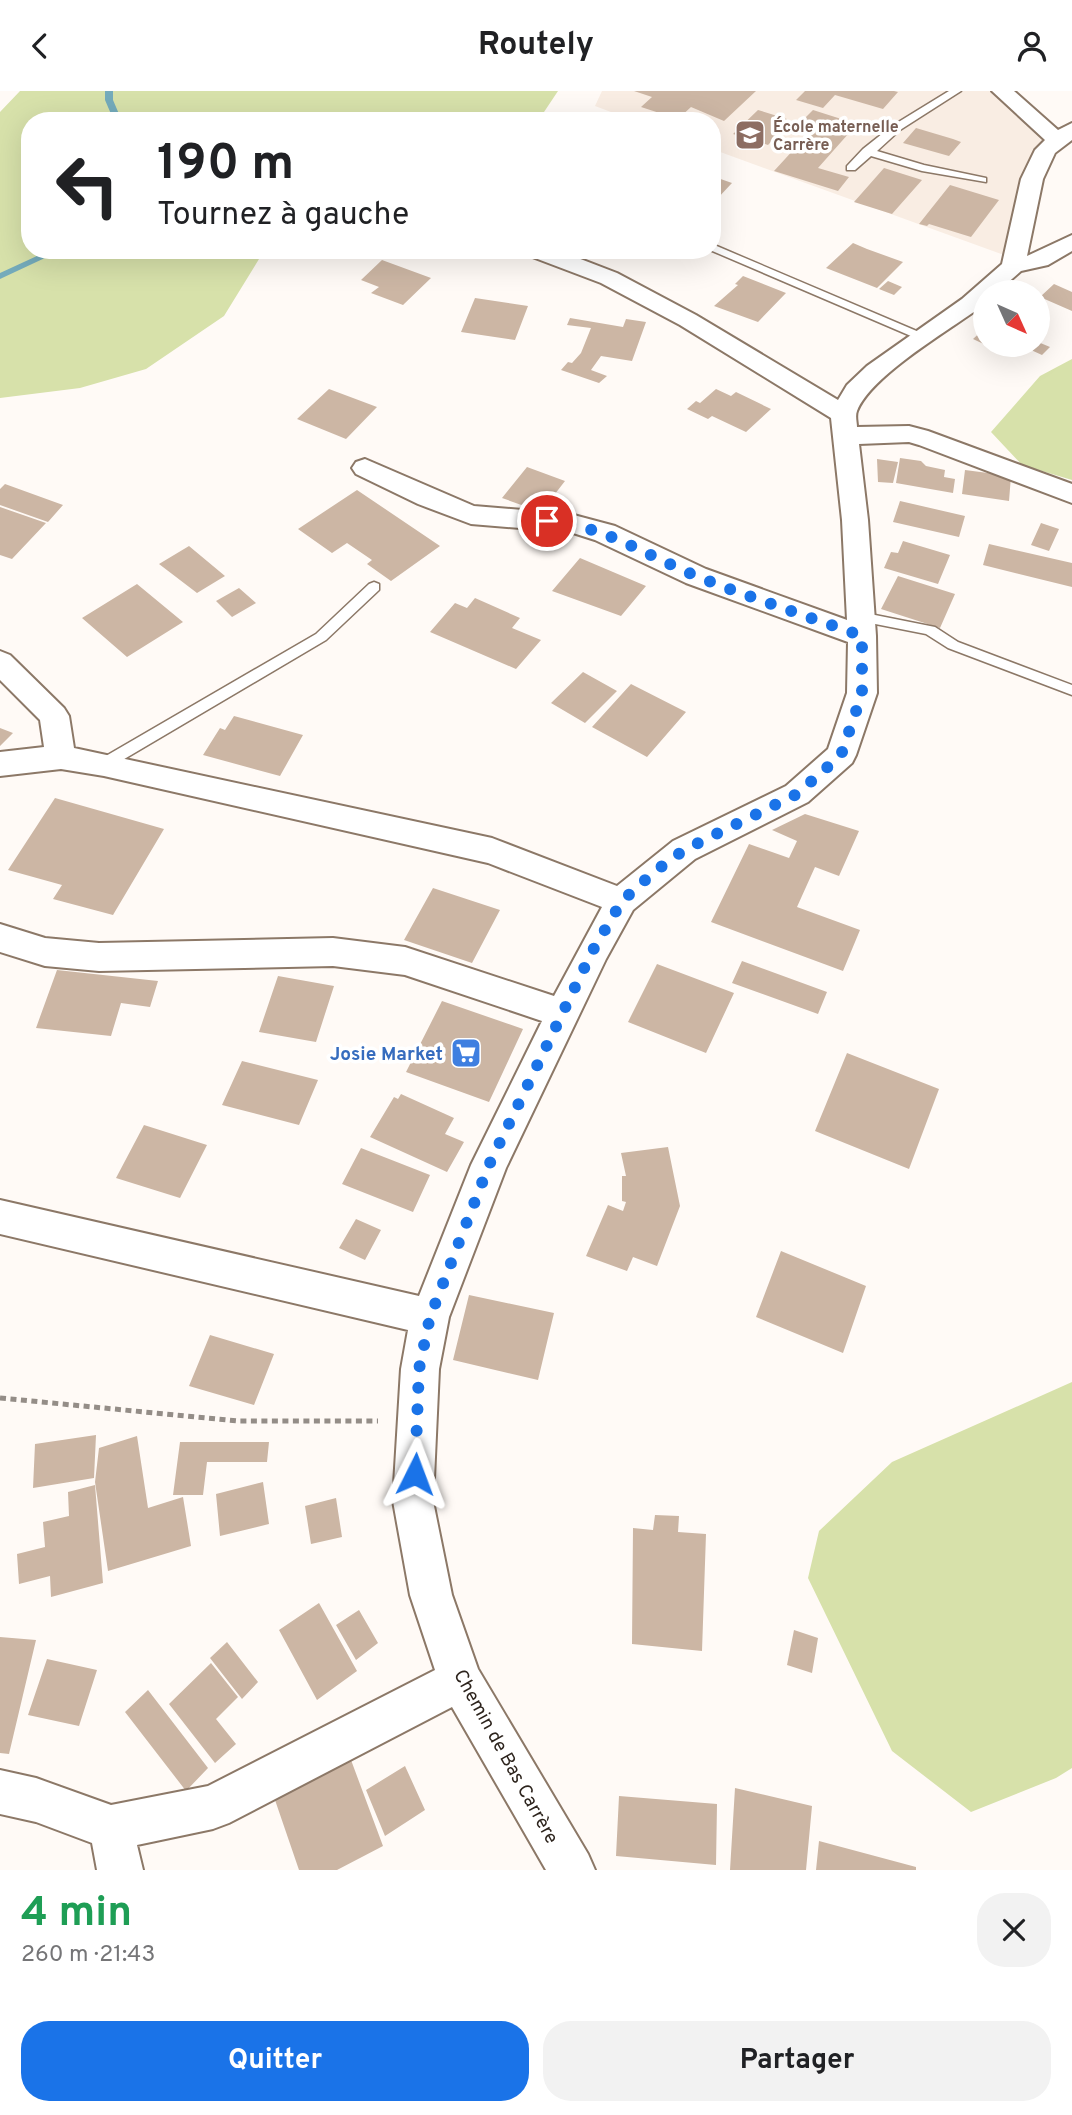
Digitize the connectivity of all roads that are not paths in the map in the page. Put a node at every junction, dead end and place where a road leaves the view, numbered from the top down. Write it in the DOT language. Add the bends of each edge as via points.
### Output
graph roads {
  1 [pos="956,91"];
  2 [pos="1002,91"];
  3 [pos="1065,134"];
  4 [pos="867,151"];
  5 [pos="850,168"];
  6 [pos="982,180"];
  7 [pos="1072,242"];
  8 [pos="721,251"];
  9 [pos="558,259"];
  10 [pos="1013,266"];
  11 [pos="922,337"];
  12 [pos="844,425"];
  13 [pos="365,468"];
  14 [pos="1072,494"];
  15 [pos="374,587"];
  16 [pos="861,627"];
  17 [pos="0,662"];
  18 [pos="1072,690"];
  19 [pos="61,757"];
  20 [pos="0,764"];
  21 [pos="104,764"];
  22 [pos="622,901"];
  23 [pos="0,938"];
  24 [pos="564,1014"];
  25 [pos="0,1217"];
  26 [pos="430,1317"];
  27 [pos="460,1680"];
  28 [pos="0,1792"];
  29 [pos="116,1849"];
  30 [pos="572,1870"];
  1 -- 4 [label="lane"];
  2 -- 3 [label="street" via="1049,134"];
  3 -- 10 [label="street" via="1046,150 1032,179"];
  4 -- 5 [label="lane"];
  4 -- 6 [label="lane" via="922,169"];
  7 -- 10 [label="street" via="1040,260"];
  8 -- 11 [label="lane"];
  9 -- 12 [label="street" via="620,283 688,320"];
  10 -- 11 [label="street" via="970,304"];
  11 -- 12 [label="street" via="856,391"];
  12 -- 14 [label="street" via="928,439"];
  12 -- 16 [label="street, Chemin de Bas Carrère"];
  13 -- 16 [label="street" via="471,515 570,523 605,533 696,576"];
  15 -- 21 [label="lane" via="321,637"];
  16 -- 18 [label="lane" via="930,630 953,645"];
  16 -- 22 [label="street, Chemin de Bas Carrère" via="862,694 841,755 797,794 684,850"];
  17 -- 19 [label="street" via="54,716"];
  19 -- 20 [label="street"];
  19 -- 21 [label="street"];
  21 -- 22 [label="street" via="492,851"];
  22 -- 24 [label="street, Chemin de Bas Carrère"];
  23 -- 24 [label="street" via="45,953 99,957 333,953 405,961"];
  24 -- 26 [label="street, Chemin de Bas Carrère" via="489,1165"];
  25 -- 26 [label="street"];
  26 -- 27 [label="street, Chemin de Bas Carrère" via="419,1369 414,1501 430,1595"];
  27 -- 29 [label="street" via="213,1807"];
  27 -- 30 [label="street, Chemin de Bas Carrère"];
  28 -- 29 [label="street" via="36,1800"];
}
